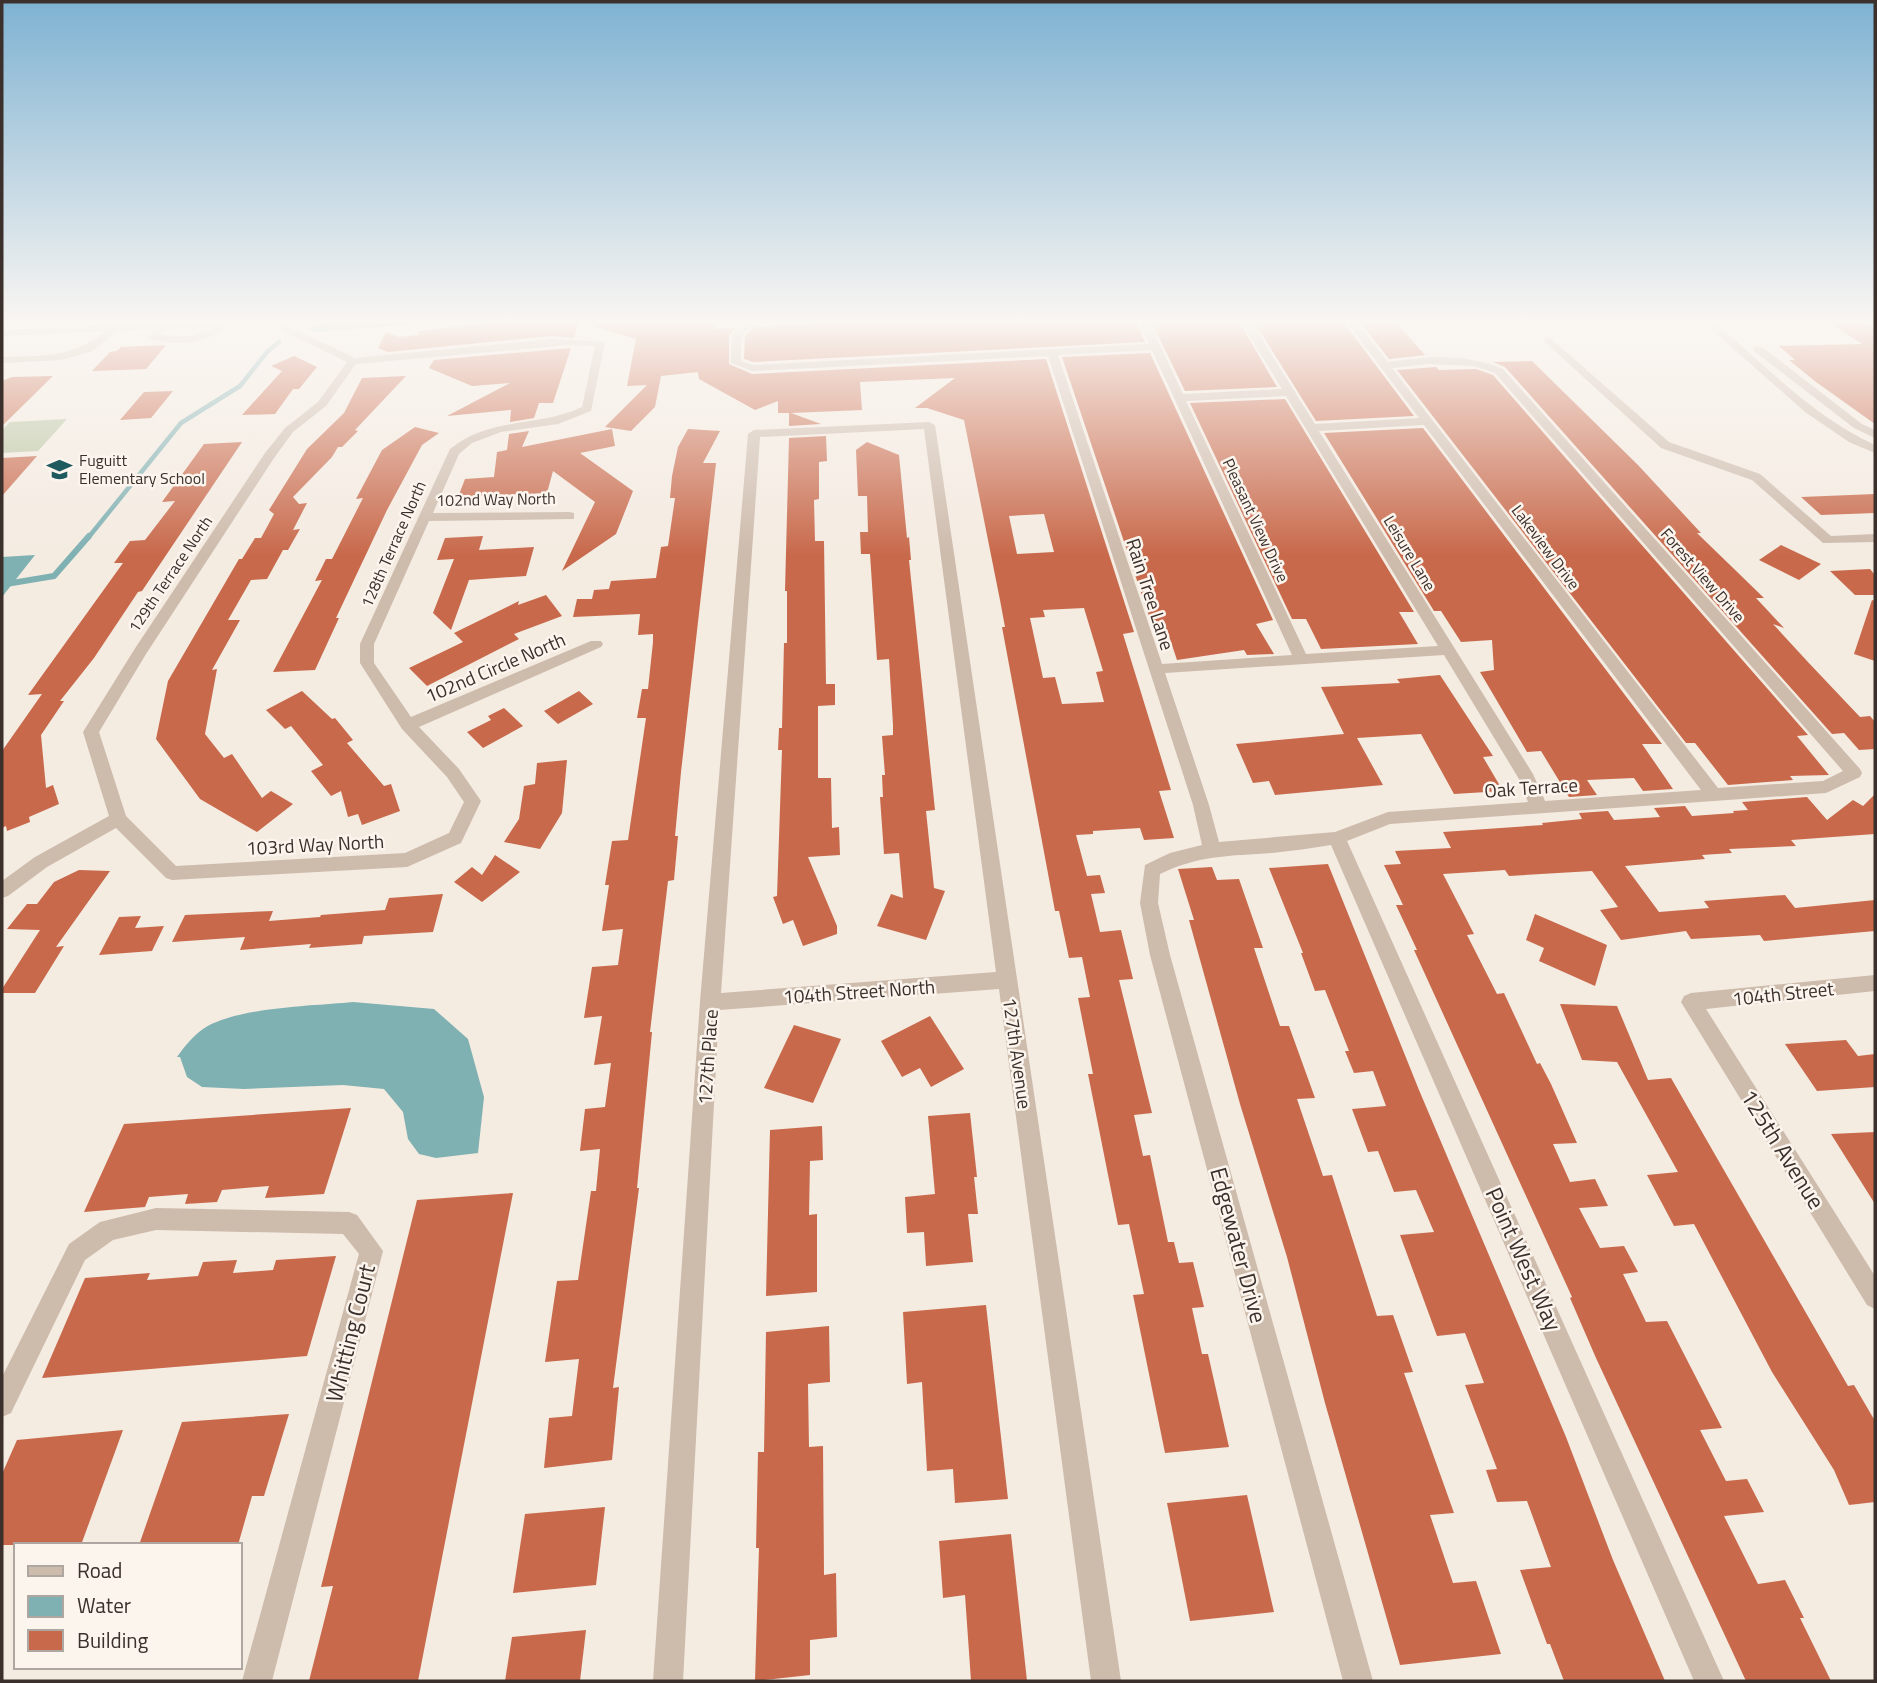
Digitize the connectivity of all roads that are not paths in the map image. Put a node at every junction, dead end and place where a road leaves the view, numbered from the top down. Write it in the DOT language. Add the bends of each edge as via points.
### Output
graph roads {
  1 [pos="1180,398"];
  2 [pos="326,399"];
  3 [pos="589,399"];
  4 [pos="1067,399"];
  5 [pos="1294,399"];
  6 [pos="1410,399"];
  7 [pos="1524,399"];
  8 [pos="1614,399"];
  9 [pos="1798,399"];
  10 [pos="1822,399"];
  11 [pos="1427,421"];
  12 [pos="1313,428"];
  13 [pos="754,434"];
  14 [pos="1875,435"];
  15 [pos="1875,449"];
  16 [pos="569,516"];
  17 [pos="423,517"];
  18 [pos="1875,538"];
  19 [pos="596,644"];
  20 [pos="1448,650"];
  21 [pos="1301,659"];
  22 [pos="1156,669"];
  23 [pos="408,725"];
  24 [pos="1854,773"];
  25 [pos="1714,795"];
  26 [pos="1539,807"];
  27 [pos="118,819"];
  28 [pos="455,838"];
  29 [pos="1337,838"];
  30 [pos="1212,849"];
  31 [pos="172,873"];
  32 [pos="2,891"];
  33 [pos="1007,980"];
  34 [pos="1875,983"];
  35 [pos="710,1002"];
  36 [pos="1691,1002"];
  37 [pos="1875,1297"];
  38 [pos="2,1404"];
  39 [pos="257,1681"];
  40 [pos="668,1681"];
  41 [pos="1105,1681"];
  42 [pos="1358,1681"];
  43 [pos="1709,1681"];
  1 -- 21 [label="street, Pleasant View Drive"];
  2 -- 27 [label="street, 129th Terrace North" via="289,430 269,456 91,732"];
  3 -- 17 [label="street, 128th Terrace North" via="587,410 570,420 489,429 466,439 454,452"];
  4 -- 22 [label="street, Rain Tree Lane"];
  5 -- 12 [label="street, Leisure Lane"];
  6 -- 11 [label="street, Lakeview Drive"];
  7 -- 24 [label="street, Forest View Drive"];
  8 -- 18 [label="street" via="1665,445 1756,477 1828,540"];
  9 -- 15 [label="street"];
  10 -- 14 [label="street"];
  11 -- 12 [label="street"];
  11 -- 25 [label="street, Lakeview Drive"];
  12 -- 20 [label="street, Leisure Lane"];
  13 -- 33 [label="street, 127th Avenue" via="929,425"];
  13 -- 35 [label="street, 127th Place"];
  16 -- 17 [label="street, 102nd Way North"];
  17 -- 23 [label="street, 128th Terrace North" via="367,644 367,663"];
  19 -- 23 [label="street, 102nd Circle North"];
  20 -- 21 [label="street"];
  20 -- 26 [label="street, Leisure Lane" via="1527,778"];
  21 -- 22 [label="street"];
  22 -- 30 [label="street, Rain Tree Lane"];
  23 -- 28 [label="street, 128th Terrace North" via="473,801"];
  24 -- 25 [label="street, Oak Terrace" via="1826,787"];
  25 -- 26 [label="street, Oak Terrace"];
  26 -- 29 [label="street, Oak Terrace" via="1388,818"];
  27 -- 31 [label="street, 129th Terrace North"];
  27 -- 32 [label="street" via="41,862"];
  28 -- 31 [label="street, 103rd Way North" via="407,860"];
  29 -- 30 [label="street, Oak Terrace"];
  29 -- 43 [label="street, Point West Way"];
  30 -- 42 [label="street, Edgewater Drive" via="1151,870 1149,903"];
  33 -- 35 [label="street, 104th Street North"];
  33 -- 41 [label="street, 127th Avenue"];
  34 -- 36 [label="street, 104th Street"];
  35 -- 40 [label="street, 127th Place"];
  36 -- 37 [label="street, 125th Avenue"];
  38 -- 39 [label="street, Whitting Court" via="77,1252 108,1230 156,1219 349,1223 371,1251 369,1261"];
}
